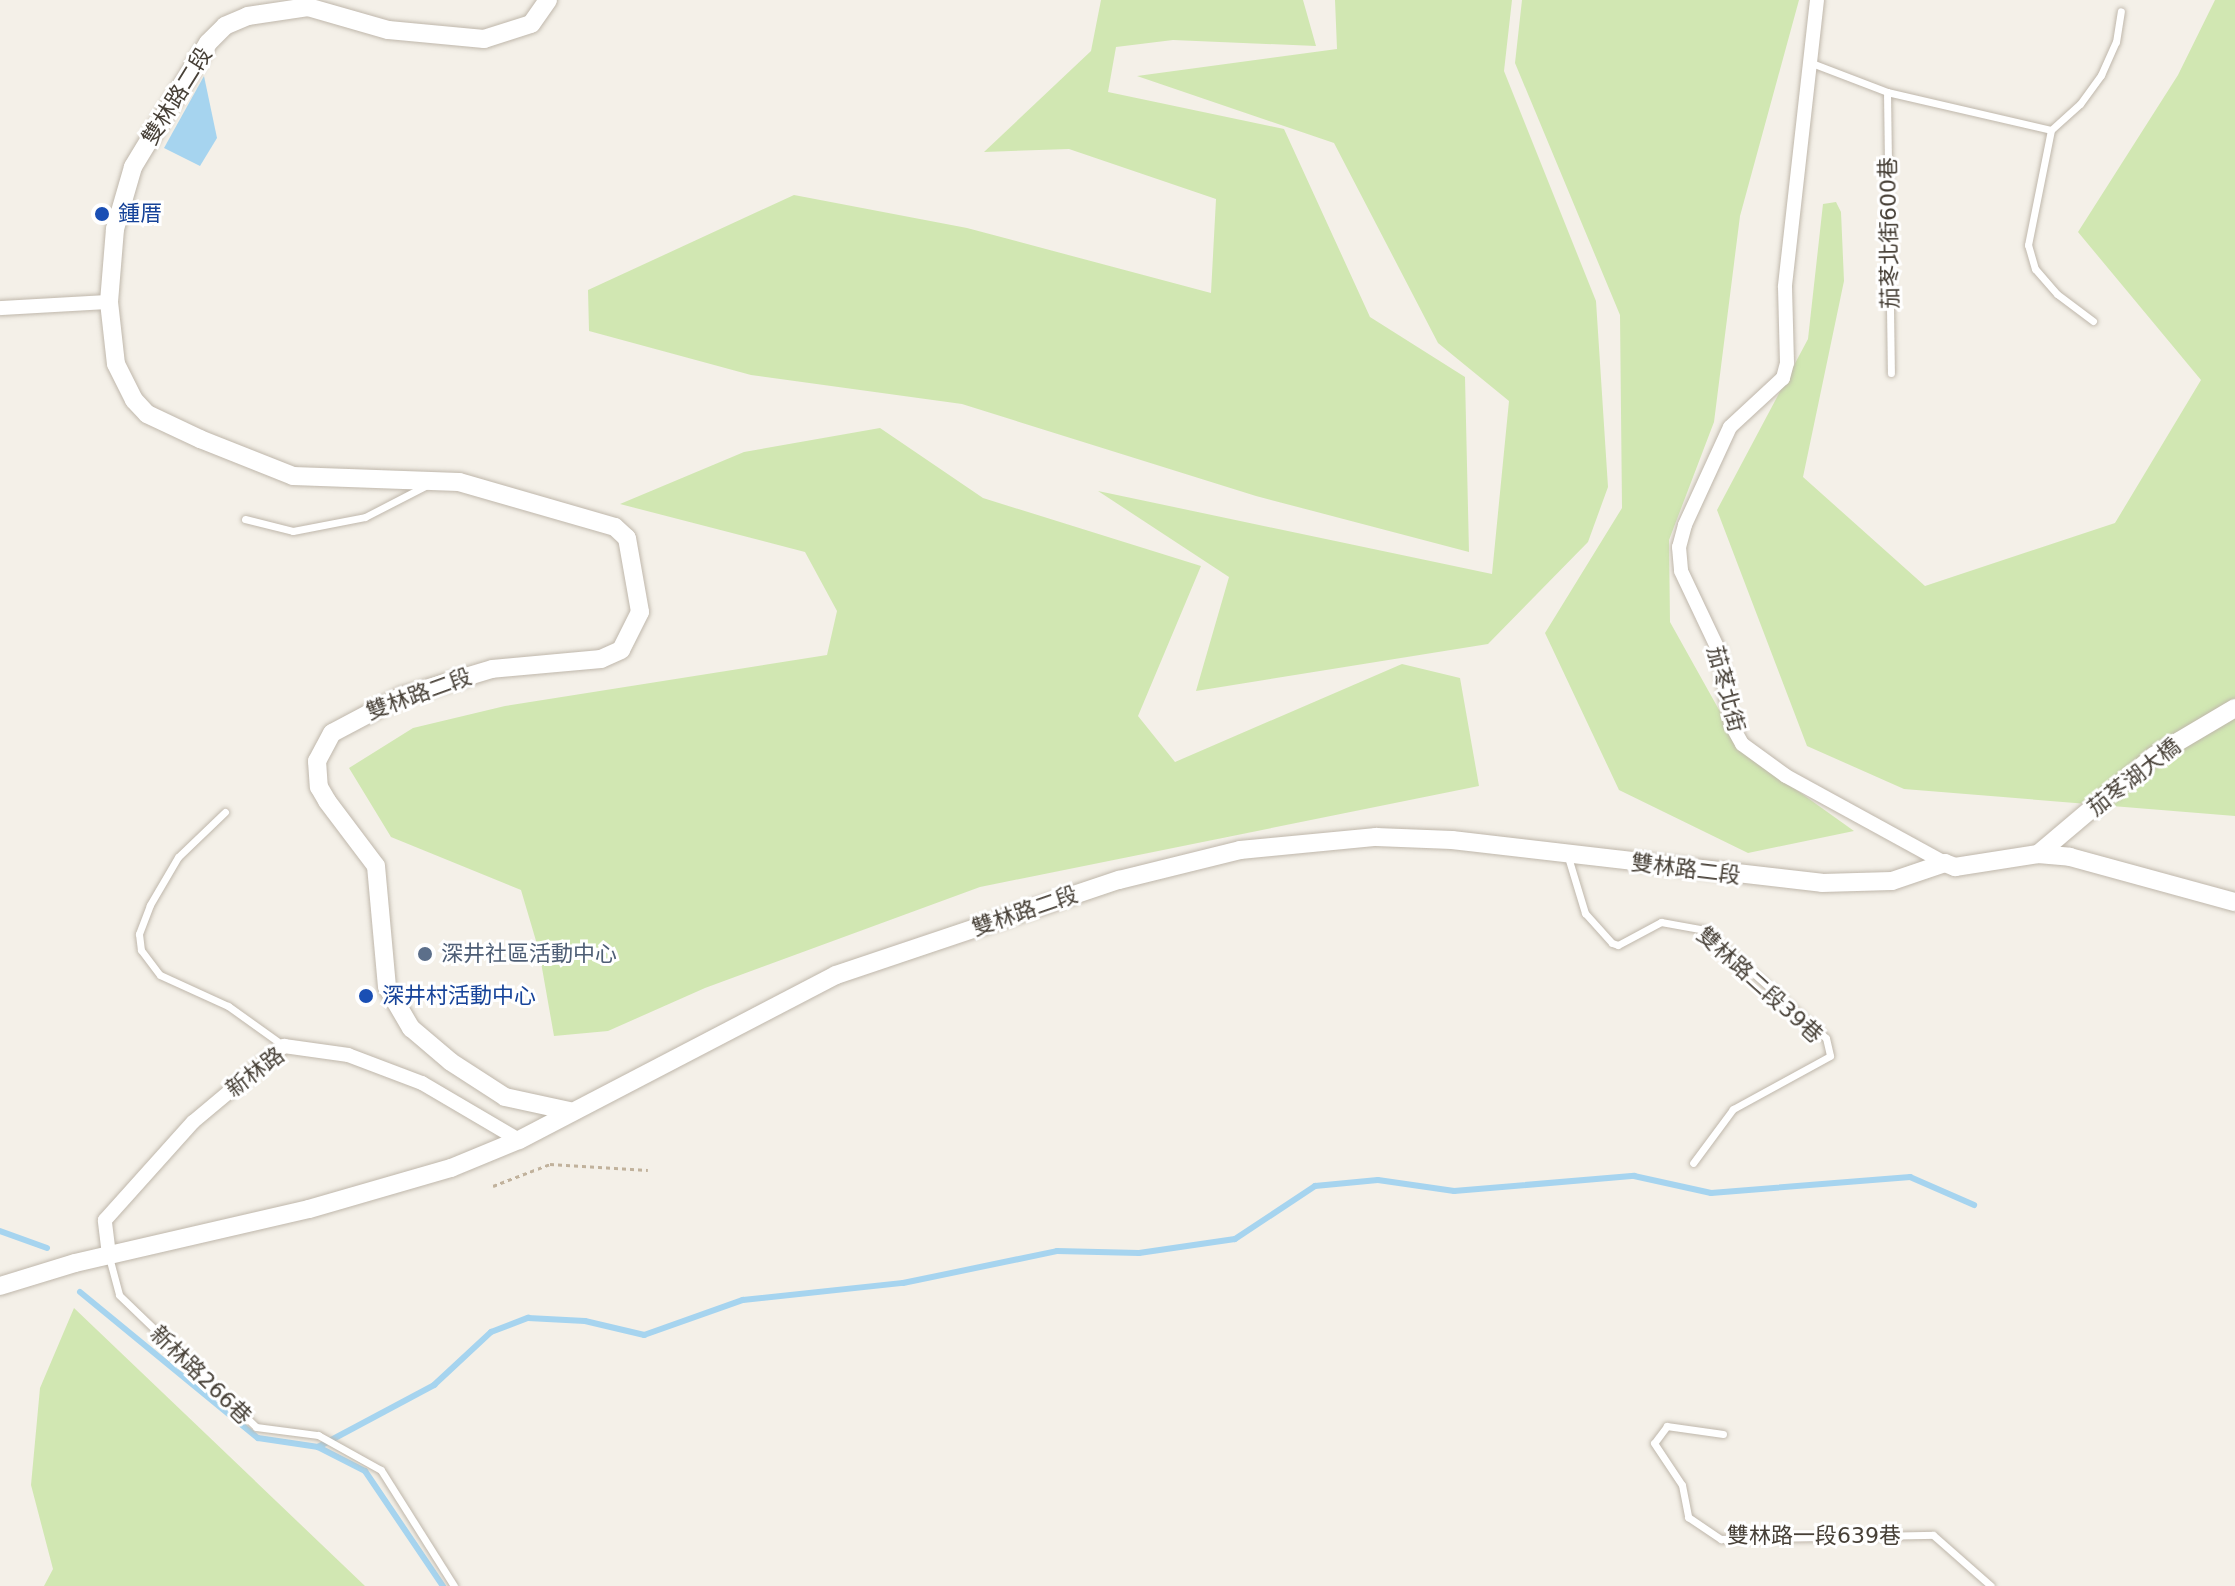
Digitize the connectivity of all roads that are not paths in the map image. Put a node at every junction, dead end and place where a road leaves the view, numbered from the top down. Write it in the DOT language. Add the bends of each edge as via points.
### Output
graph roads {
  1 [pos="548,0"];
  2 [pos="1817,0"];
  3 [pos="2121,11"];
  4 [pos="1806,61"];
  5 [pos="1887,92"];
  6 [pos="2051,130"];
  7 [pos="109,302"];
  8 [pos="0,308"];
  9 [pos="2093,321"];
  10 [pos="1891,373"];
  11 [pos="434,481"];
  12 [pos="245,519"];
  13 [pos="2235,708"];
  14 [pos="225,812"];
  15 [pos="2038,854"];
  16 [pos="1567,855"];
  17 [pos="1945,863"];
  18 [pos="2235,902"];
  19 [pos="284,1046"];
  20 [pos="570,1111"];
  21 [pos="519,1140"];
  22 [pos="1693,1163"];
  23 [pos="109,1255"];
  24 [pos="0,1286"];
  25 [pos="1723,1434"];
  26 [pos="454,1586"];
  27 [pos="1991,1586"];
  1 -- 7 [label="street, 雙林路二段" via="531,24 484,39 388,30 308,7 248,16 225,26 208,43 133,167 115,229"];
  2 -- 4 [label="street, 茄苳北街"];
  3 -- 6 [label="lane" via="2116,42 2101,75"];
  4 -- 5 [label="lane"];
  4 -- 17 [label="street, 茄苳北街" via="1785,287 1787,363 1783,378 1730,427 1685,525 1679,547 1681,571 1719,651 1731,724 1742,744 1786,776"];
  5 -- 6 [label="lane"];
  5 -- 10 [label="lane, 茄苳北街600巷"];
  6 -- 9 [label="lane" via="2028,245 2035,269"];
  7 -- 8 [label="street"];
  7 -- 11 [label="street, 雙林路二段" via="116,364 147,414 293,476"];
  11 -- 12 [label="lane" via="365,517 293,531"];
  11 -- 20 [label="street, 雙林路二段" via="519,496 615,527 630,546 640,612 621,650 601,659 492,669 402,696 332,733 317,761 323,794 376,866 387,987 411,1028 505,1097"];
  13 -- 15 [label="street, 茄苳湖大橋" via="2154,756"];
  14 -- 19 [label="lane" via="178,857 150,905 139,934 141,950 160,975 228,1006"];
  15 -- 17 [label="street, 茄苳北街" via="1955,867"];
  15 -- 18 [label="street, 茄苳北街" via="2070,857"];
  16 -- 17 [label="street, 雙林路二段" via="1822,883 1892,881"];
  16 -- 20 [label="street, 雙林路二段" via="1376,837 1240,850 1119,880 836,975"];
  16 -- 22 [label="lane, 雙林路二段39巷" via="1585,913 1612,943 1618,945 1661,922 1705,930 1826,1038 1830,1056 1733,1109"];
  19 -- 21 [label="street, 新林路" via="348,1055 422,1083"];
  19 -- 23 [label="street, 新林路" via="193,1122 105,1220"];
  20 -- 21 [label="street"];
  21 -- 23 [label="street" via="451,1168 309,1209"];
  23 -- 24 [label="street"];
  23 -- 26 [label="lane, 新林路266巷" via="119,1295 256,1427 318,1435 381,1470"];
  25 -- 27 [label="lane, 雙林路一段639巷" via="1667,1426 1654,1443 1682,1485 1688,1517 1721,1539 1933,1535"];
}
